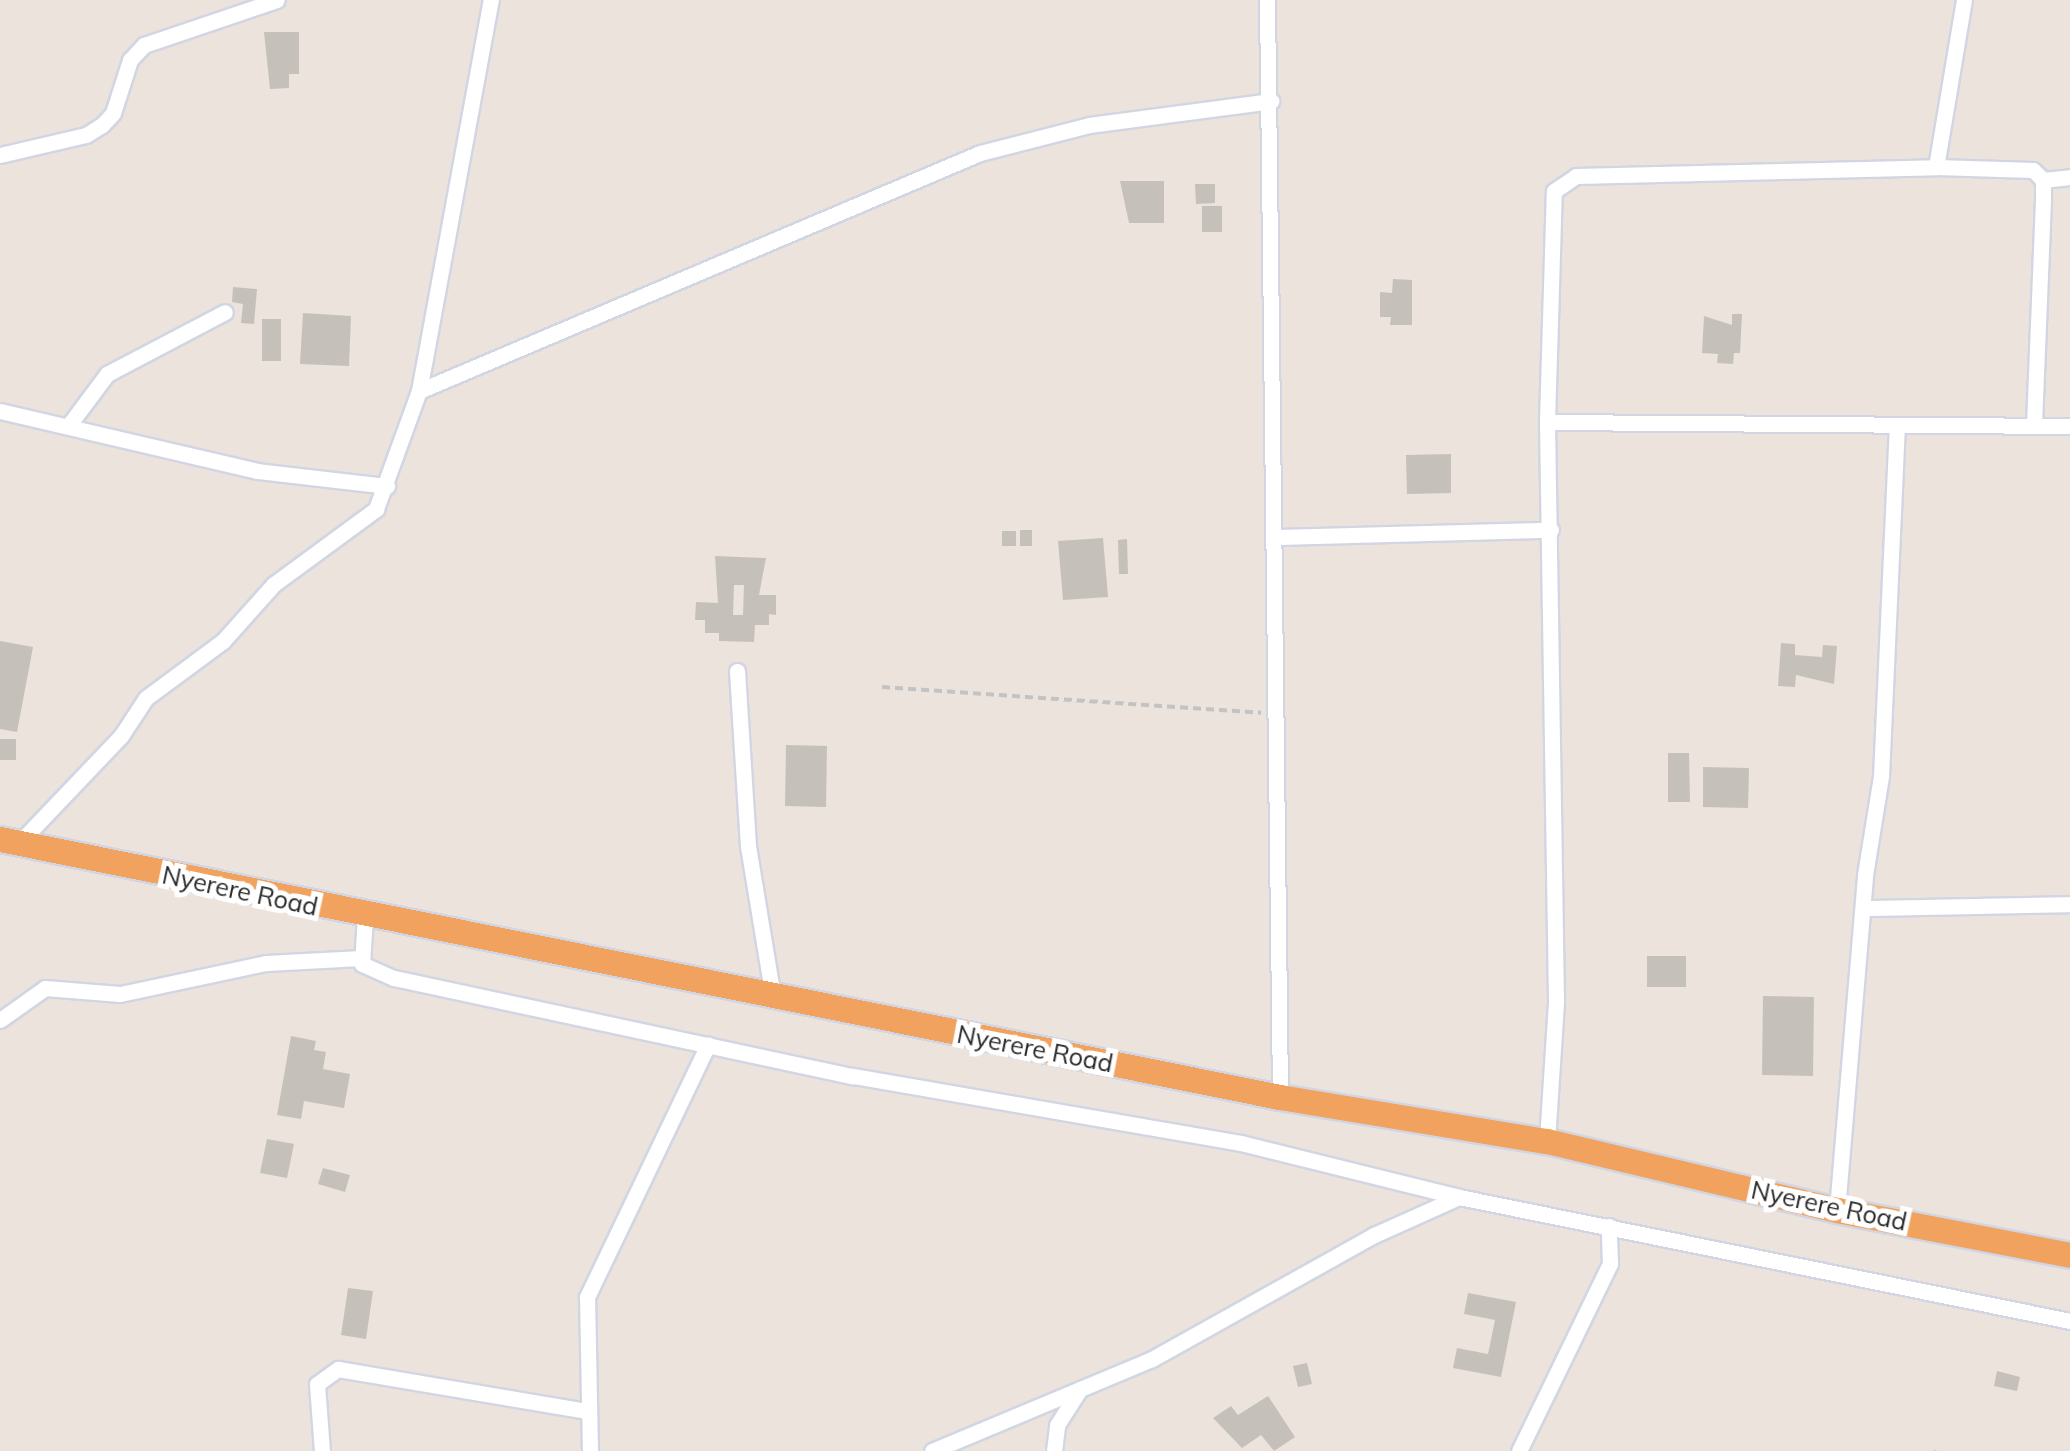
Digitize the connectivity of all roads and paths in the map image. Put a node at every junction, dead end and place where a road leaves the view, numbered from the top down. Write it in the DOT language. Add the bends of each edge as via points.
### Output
graph roads {
  1 [pos="277,0"];
  2 [pos="492,0"];
  3 [pos="1267,0"];
  4 [pos="1964,0"];
  5 [pos="1271,101"];
  6 [pos="0,155"];
  7 [pos="1936,166"];
  8 [pos="2070,177"];
  9 [pos="2043,180"];
  10 [pos="225,312"];
  11 [pos="419,391"];
  12 [pos="0,411"];
  13 [pos="1548,422"];
  14 [pos="2034,424"];
  15 [pos="69,425"];
  16 [pos="2070,426"];
  17 [pos="1898,428"];
  18 [pos="387,486"];
  19 [pos="1551,530"];
  20 [pos="1276,536"];
  21 [pos="737,671"];
  22 [pos="882,687"];
  23 [pos="1280,714"];
  24 [pos="9,841"];
  25 [pos="2070,904"];
  26 [pos="1865,908"];
  27 [pos="365,918"];
  28 [pos="361,958"];
  29 [pos="773,997"];
  30 [pos="0,1020"];
  31 [pos="708,1044"];
  32 [pos="1280,1097"];
  33 [pos="1547,1141"];
  34 [pos="1460,1197"];
  35 [pos="1838,1210"];
  36 [pos="1609,1226"];
  37 [pos="2070,1255"];
  38 [pos="2070,1321"];
  39 [pos="1080,1390"];
  40 [pos="587,1412"];
  41 [pos="322,1451"];
  42 [pos="590,1451"];
  43 [pos="932,1451"];
  44 [pos="1054,1451"];
  45 [pos="1518,1451"];
  1 -- 6 [label="street" via="144,45 130,60 114,113 102,125 86,135"];
  2 -- 11 [label="street"];
  3 -- 5 [label="street"];
  4 -- 7 [label="street"];
  5 -- 11 [label="street" via="1089,125 980,154"];
  5 -- 20 [label="street"];
  7 -- 9 [label="street" via="2022,168"];
  7 -- 13 [label="street" via="1576,176 1562,183 1551,201 1548,240"];
  8 -- 9 [label="street"];
  9 -- 14 [label="street"];
  10 -- 15 [label="street" via="106,374"];
  11 -- 18 [label="street"];
  12 -- 15 [label="street"];
  13 -- 17 [label="street"];
  13 -- 19 [label="street"];
  14 -- 16 [label="street"];
  14 -- 17 [label="street"];
  15 -- 18 [label="street" via="257,471"];
  17 -- 26 [label="street" via="1880,776"];
  18 -- 24 [label="street" via="376,509 274,584 222,641 146,698 121,736"];
  19 -- 20 [label="street"];
  19 -- 33 [label="street" via="1556,1001"];
  20 -- 23 [label="street"];
  21 -- 29 [label="street" via="748,846"];
  22 -- 23 [label="path"];
  23 -- 32 [label="street"];
  24 -- 27 [label="highway, Nyerere Road"];
  25 -- 26 [label="street"];
  26 -- 35 [label="street"];
  27 -- 28 [label="street"];
  27 -- 29 [label="highway, Nyerere Road"];
  28 -- 30 [label="street" via="248,966 120,994 45,988"];
  28 -- 31 [label="street" via="365,968 394,978"];
  29 -- 32 [label="highway, Nyerere Road"];
  31 -- 34 [label="street" via="1241,1143"];
  31 -- 40 [label="street" via="588,1297"];
  32 -- 33 [label="highway, Nyerere Road"];
  33 -- 35 [label="highway, Nyerere Road"];
  34 -- 36 [label="street"];
  34 -- 39 [label="street" via="1374,1235 1167,1351"];
  35 -- 37 [label="highway, Nyerere Road"];
  36 -- 38 [label="street"];
  36 -- 45 [label="street" via="1610,1264"];
  39 -- 43 [label="street"];
  39 -- 44 [label="street" via="1057,1424"];
  40 -- 41 [label="street" via="338,1370 317,1384"];
  40 -- 42 [label="street"];
}
